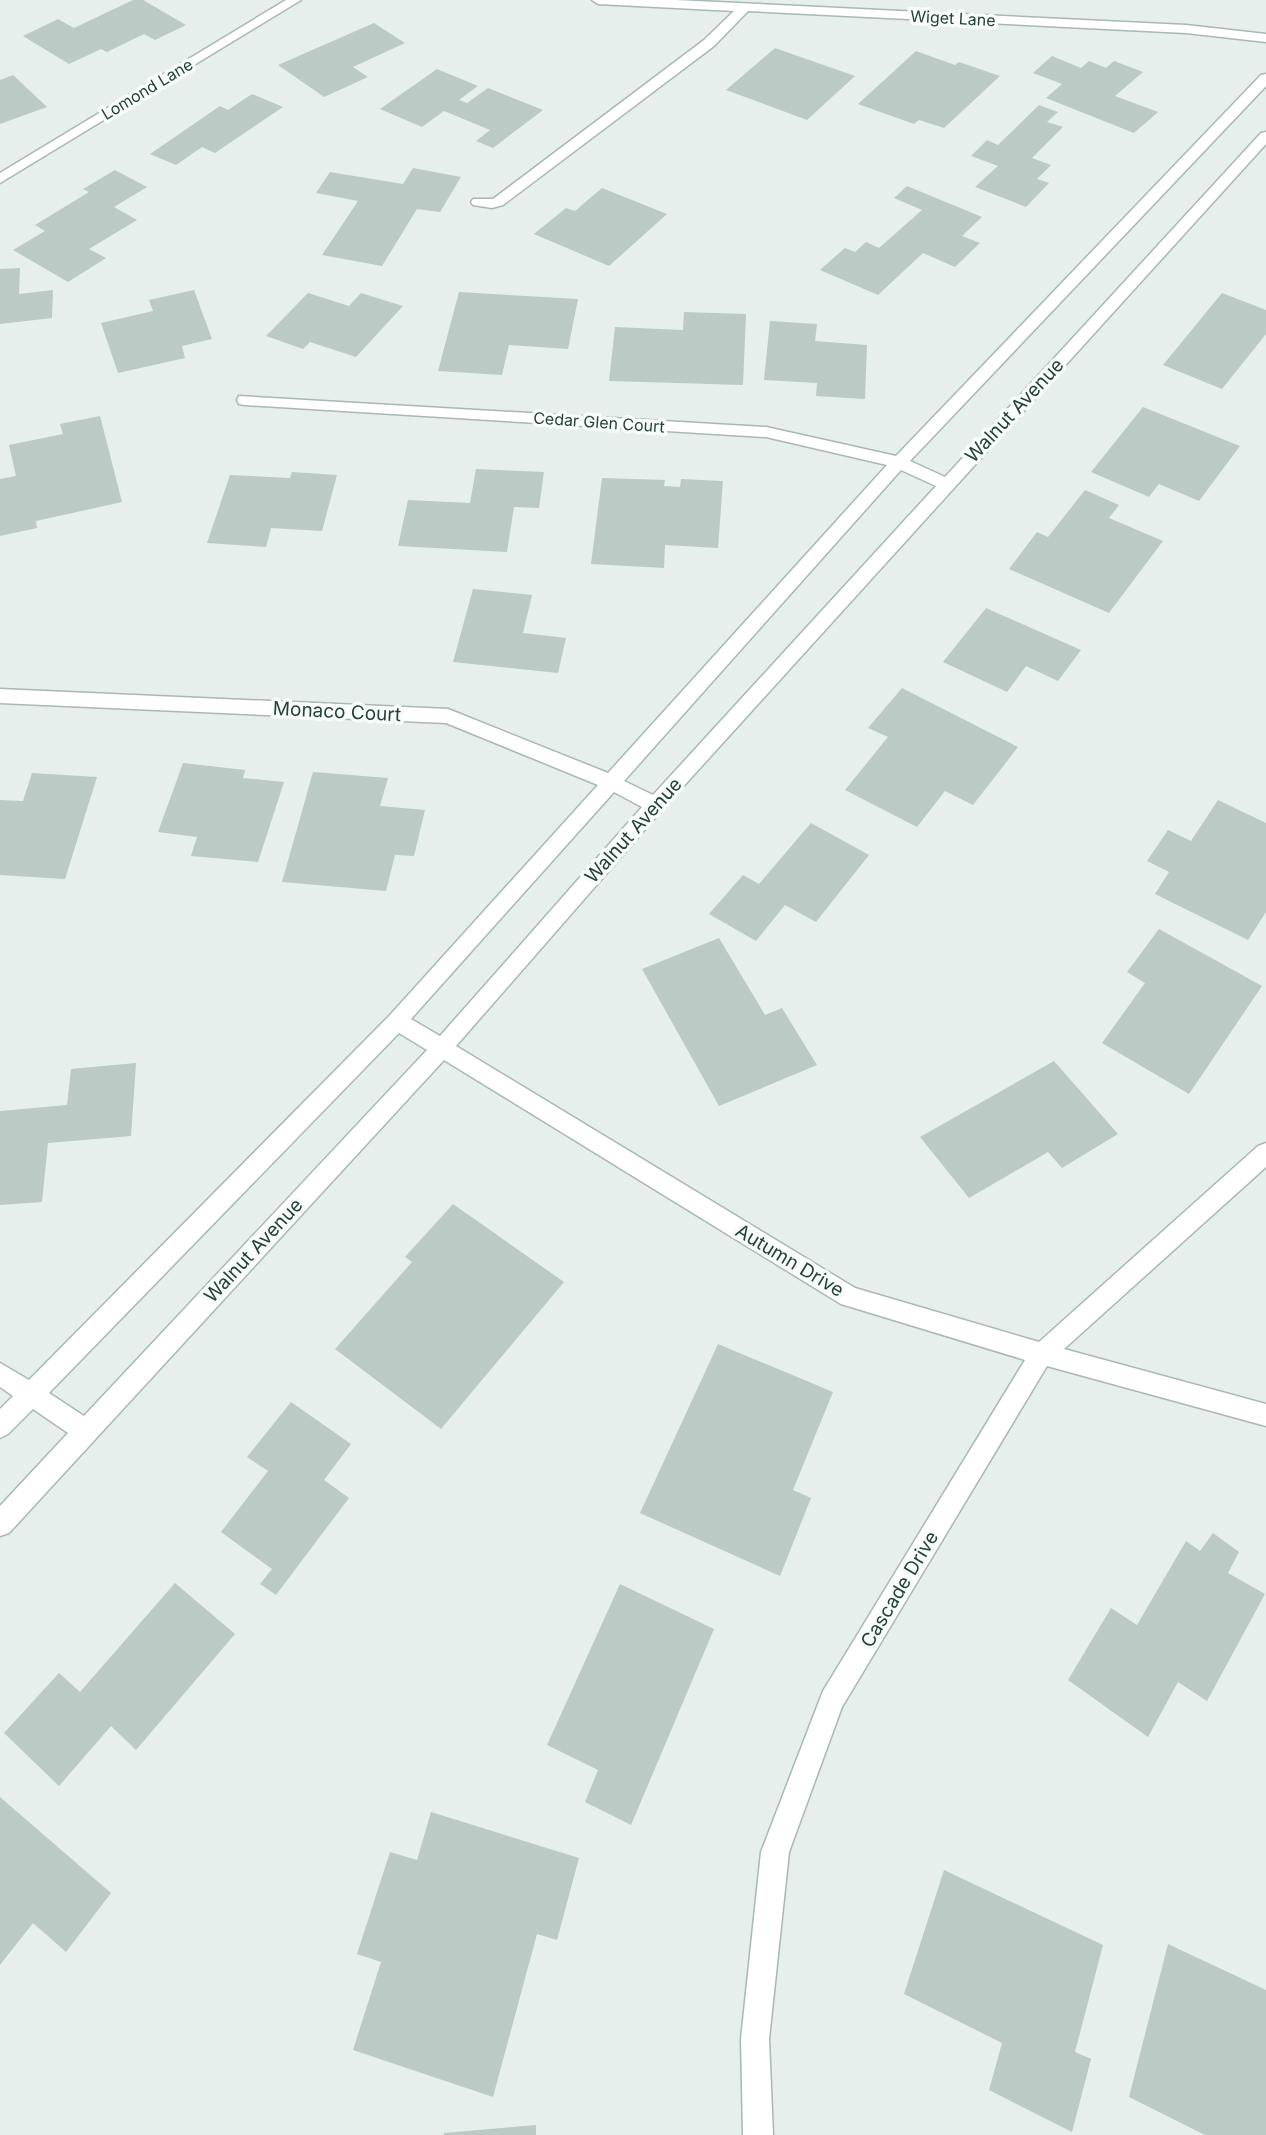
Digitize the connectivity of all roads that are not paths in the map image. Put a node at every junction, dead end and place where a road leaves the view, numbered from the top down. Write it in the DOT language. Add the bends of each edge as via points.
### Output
graph roads {
  1 [pos="295,0"];
  2 [pos="598,0"];
  3 [pos="745,7"];
  4 [pos="1266,38"];
  5 [pos="1266,78"];
  6 [pos="1266,136"];
  7 [pos="0,179"];
  8 [pos="478,202"];
  9 [pos="245,400"];
  10 [pos="899,462"];
  11 [pos="946,484"];
  12 [pos="0,696"];
  13 [pos="610,782"];
  14 [pos="655,805"];
  15 [pos="397,1021"];
  16 [pos="442,1048"];
  17 [pos="1266,1153"];
  18 [pos="1042,1354"];
  19 [pos="0,1374"];
  20 [pos="30,1392"];
  21 [pos="1266,1415"];
  22 [pos="0,1426"];
  23 [pos="84,1430"];
  24 [pos="0,1524"];
  25 [pos="758,2135"];
  1 -- 7 [label="street, Lomond Lane"];
  2 -- 3 [label="street, Wiget Lane"];
  3 -- 4 [label="street, Wiget Lane" via="1186,29"];
  3 -- 8 [label="street" via="709,43 498,202"];
  5 -- 10 [label="street"];
  6 -- 11 [label="street, Walnut Avenue"];
  9 -- 10 [label="street, Cedar Glen Court" via="766,432"];
  10 -- 11 [label="street, Cedar Glen Court"];
  10 -- 13 [label="street"];
  11 -- 14 [label="street, Walnut Avenue"];
  12 -- 13 [label="street, Monaco Court" via="448,716"];
  13 -- 14 [label="street, Monaco Court"];
  13 -- 15 [label="street"];
  14 -- 16 [label="street, Walnut Avenue"];
  15 -- 16 [label="street, Autumn Drive"];
  15 -- 20 [label="street"];
  16 -- 18 [label="street, Autumn Drive" via="849,1297"];
  16 -- 23 [label="street, Walnut Avenue"];
  17 -- 18 [label="street, Cascade Drive"];
  18 -- 21 [label="street, Autumn Drive"];
  18 -- 25 [label="street, Cascade Drive" via="832,1700 775,1852 755,2039"];
  19 -- 20 [label="street"];
  20 -- 22 [label="street"];
  20 -- 23 [label="street"];
  23 -- 24 [label="street, Walnut Avenue"];
}
